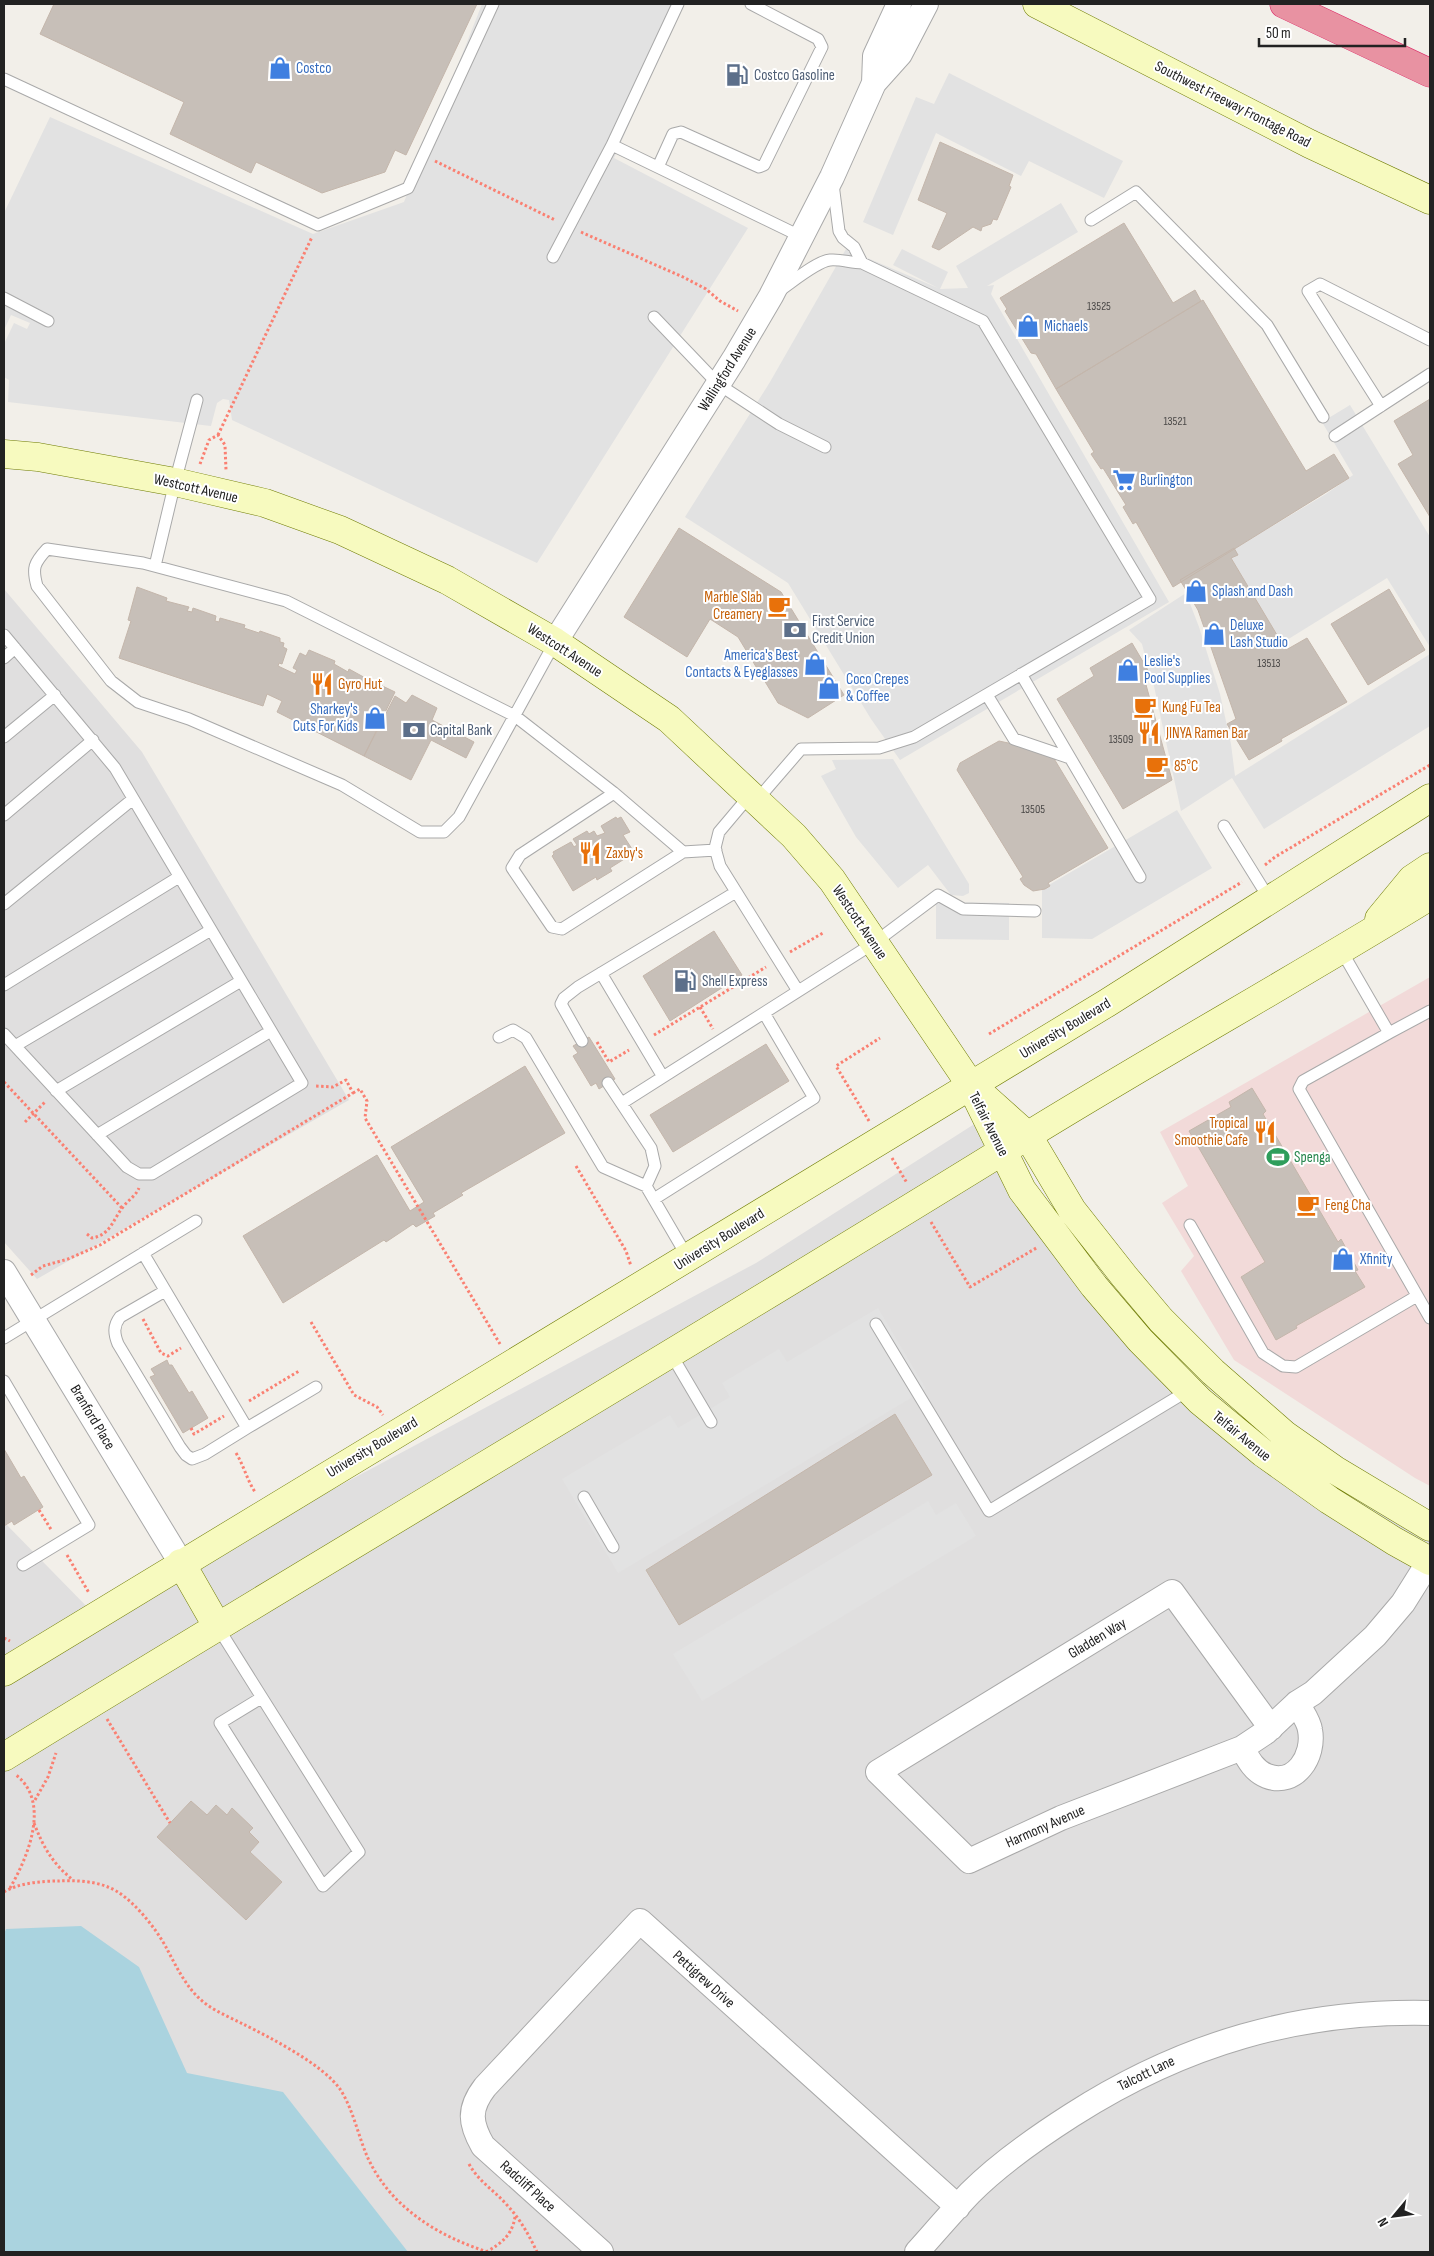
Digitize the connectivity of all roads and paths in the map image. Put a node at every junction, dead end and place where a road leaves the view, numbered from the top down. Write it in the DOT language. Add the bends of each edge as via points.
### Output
graph roads {
  1 [pos="493,4"];
  2 [pos="678,4"];
  3 [pos="750,4"];
  4 [pos="899,4"];
  5 [pos="926,4"];
  6 [pos="1037,4"];
  7 [pos="1284,4"];
  8 [pos="1430,72"];
  9 [pos="4,79"];
  10 [pos="874,83"];
  11 [pos="612,145"];
  12 [pos="423,155"];
  13 [pos="658,167"];
  14 [pos="832,177"];
  15 [pos="1430,200"];
  16 [pos="1091,220"];
  17 [pos="318,225"];
  18 [pos="569,227"];
  19 [pos="802,237"];
  20 [pos="553,257"];
  21 [pos="862,263"];
  22 [pos="771,296"];
  23 [pos="4,298"];
  24 [pos="654,317"];
  25 [pos="48,321"];
  26 [pos="756,321"];
  27 [pos="1430,340"];
  28 [pos="1430,374"];
  29 [pos="718,384"];
  30 [pos="197,400"];
  31 [pos="1381,406"];
  32 [pos="1324,417"];
  33 [pos="218,435"];
  34 [pos="1335,436"];
  35 [pos="825,447"];
  36 [pos="4,454"];
  37 [pos="184,484"];
  38 [pos="224,494"];
  39 [pos="155,566"];
  40 [pos="4,635"];
  41 [pos="555,642"];
  42 [pos="15,648"];
  43 [pos="4,658"];
  44 [pos="1021,674"];
  45 [pos="55,695"];
  46 [pos="987,695"];
  47 [pos="515,716"];
  48 [pos="4,738"];
  49 [pos="93,740"];
  50 [pos="1070,758"];
  51 [pos="1430,765"];
  52 [pos="614,793"];
  53 [pos="754,797"];
  54 [pos="1430,798"];
  55 [pos="133,799"];
  56 [pos="4,815"];
  57 [pos="1224,826"];
  58 [pos="716,850"];
  59 [pos="683,852"];
  60 [pos="1275,857"];
  61 [pos="1430,867"];
  62 [pos="1140,876"];
  63 [pos="179,877"];
  64 [pos="1234,886"];
  65 [pos="736,892"];
  66 [pos="1430,896"];
  67 [pos="1270,900"];
  68 [pos="4,904"];
  69 [pos="1035,911"];
  70 [pos="211,930"];
  71 [pos="823,933"];
  72 [pos="874,942"];
  73 [pos="1352,944"];
  74 [pos="778,959"];
  75 [pos="601,973"];
  76 [pos="241,981"];
  77 [pos="4,985"];
  78 [pos="798,991"];
  79 [pos="700,1007"];
  80 [pos="1430,1011"];
  81 [pos="764,1013"];
  82 [pos="271,1031"];
  83 [pos="1389,1033"];
  84 [pos="4,1034"];
  85 [pos="990,1034"];
  86 [pos="499,1037"];
  87 [pos="880,1038"];
  88 [pos="580,1039"];
  89 [pos="720,1041"];
  90 [pos="642,1042"];
  91 [pos="16,1046"];
  92 [pos="663,1077"];
  93 [pos="4,1082"];
  94 [pos="302,1083"];
  95 [pos="608,1084"];
  96 [pos="970,1084"];
  97 [pos="56,1091"];
  98 [pos="353,1093"];
  99 [pos="622,1103"];
  100 [pos="33,1114"];
  101 [pos="25,1122"];
  102 [pos="97,1135"];
  103 [pos="1028,1136"];
  104 [pos="880,1139"];
  105 [pos="1003,1151"];
  106 [pos="576,1166"];
  107 [pos="145,1174"];
  108 [pos="646,1186"];
  109 [pos="654,1199"];
  110 [pos="920,1203"];
  111 [pos="122,1208"];
  112 [pos="196,1221"];
  113 [pos="1190,1226"];
  114 [pos="86,1234"];
  115 [pos="95,1238"];
  116 [pos="100,1245"];
  117 [pos="1041,1245"];
  118 [pos="143,1253"];
  119 [pos="688,1258"];
  120 [pos="631,1266"];
  121 [pos="4,1272"];
  122 [pos="29,1276"];
  123 [pos="165,1291"];
  124 [pos="1417,1296"];
  125 [pos="136,1308"];
  126 [pos="1430,1318"];
  127 [pos="34,1319"];
  128 [pos="311,1322"];
  129 [pos="876,1324"];
  130 [pos="4,1338"];
  131 [pos="500,1345"];
  132 [pos="671,1354"];
  133 [pos="186,1355"];
  134 [pos="4,1381"];
  135 [pos="316,1387"];
  136 [pos="1190,1390"];
  137 [pos="218,1409"];
  138 [pos="384,1415"];
  139 [pos="222,1417"];
  140 [pos="216,1421"];
  141 [pos="711,1422"];
  142 [pos="247,1428"];
  143 [pos="228,1440"];
  144 [pos="255,1492"];
  145 [pos="584,1498"];
  146 [pos="1430,1528"];
  147 [pos="613,1547"];
  148 [pos="1430,1560"];
  149 [pos="181,1563"];
  150 [pos="23,1565"];
  151 [pos="217,1626"];
  152 [pos="4,1638"];
  153 [pos="10,1640"];
  154 [pos="4,1672"];
  155 [pos="261,1698"];
  156 [pos="1297,1702"];
  157 [pos="107,1719"];
  158 [pos="1271,1728"];
  159 [pos="1242,1748"];
  160 [pos="58,1749"];
  161 [pos="10,1766"];
  162 [pos="878,1772"];
  163 [pos="34,1800"];
  164 [pos="34,1823"];
  165 [pos="170,1823"];
  166 [pos="74,1880"];
  167 [pos="9,1888"];
  168 [pos="4,1892"];
  169 [pos="1430,2013"];
  170 [pos="473,2110"];
  171 [pos="958,2207"];
  172 [pos="516,2216"];
  173 [pos="487,2252"];
  174 [pos="601,2252"];
  175 [pos="917,2252"];
  1 -- 12 [label="lane"];
  2 -- 11 [label="lane"];
  3 -- 13 [label="lane" via="818,39 822,47 764,165 759,167 681,132 673,134"];
  4 -- 10 [label="street, Wallingford Avenue" via="875,56"];
  5 -- 10 [label="street, Wallingford Avenue" via="900,54"];
  6 -- 15 [label="main road, Southwest Freeway Frontage Road" via="1310,144"];
  7 -- 8 [label="highway"];
  9 -- 17 [label="lane"];
  10 -- 14 [label="street, Wallingford Avenue"];
  11 -- 13 [label="lane"];
  11 -- 18 [label="lane"];
  12 -- 17 [label="lane" via="408,188"];
  12 -- 18 [label="path"];
  13 -- 19 [label="lane"];
  14 -- 19 [label="street, Wallingford Avenue"];
  14 -- 21 [label="lane" via="839,231 854,247"];
  16 -- 32 [label="lane" via="1136,192 1267,325"];
  17 -- 33 [label="path"];
  18 -- 20 [label="lane"];
  18 -- 26 [label="path" via="684,277"];
  19 -- 22 [label="street, Wallingford Avenue"];
  21 -- 22 [label="lane" via="825,261"];
  21 -- 44 [label="lane" via="983,321 1150,599"];
  22 -- 26 [label="street, Wallingford Avenue"];
  23 -- 25 [label="lane"];
  24 -- 29 [label="lane"];
  26 -- 29 [label="street, Wallingford Avenue"];
  27 -- 31 [label="lane" via="1320,284 1308,291"];
  28 -- 31 [label="lane"];
  29 -- 35 [label="lane" via="779,424"];
  29 -- 41 [label="street, Wallingford Avenue"];
  30 -- 37 [label="lane"];
  31 -- 34 [label="lane"];
  33 -- 37 [label="path" via="208,440"];
  33 -- 38 [label="path" via="225,445 227,460"];
  36 -- 37 [label="main road, Westcott Avenue" via="38,457"];
  37 -- 38 [label="main road, Westcott Avenue"];
  37 -- 39 [label="lane"];
  38 -- 41 [label="main road, Westcott Avenue" via="265,503 340,530 447,580"];
  39 -- 47 [label="lane" via="286,602"];
  39 -- 47 [label="lane" via="47,549 33,570 37,586 111,681 138,702 188,719 342,785 420,832 444,832 459,817"];
  40 -- 42 [label="lane"];
  41 -- 47 [label="lane"];
  41 -- 53 [label="main road, Westcott Avenue" via="669,719"];
  42 -- 43 [label="lane"];
  42 -- 45 [label="lane"];
  44 -- 46 [label="lane"];
  44 -- 50 [label="lane"];
  45 -- 48 [label="lane"];
  45 -- 49 [label="lane"];
  46 -- 50 [label="lane" via="1014,739"];
  46 -- 53 [label="lane" via="914,737 879,748 801,749"];
  47 -- 52 [label="lane"];
  49 -- 55 [label="lane"];
  49 -- 56 [label="lane"];
  50 -- 62 [label="lane"];
  51 -- 60 [label="path"];
  52 -- 59 [label="lane"];
  52 -- 59 [label="lane" via="520,856 512,868 552,927 562,929"];
  53 -- 58 [label="lane" via="719,832"];
  53 -- 72 [label="main road, Westcott Avenue" via="832,880"];
  54 -- 67 [label="main road, University Boulevard"];
  55 -- 63 [label="lane"];
  55 -- 68 [label="lane"];
  57 -- 67 [label="lane"];
  58 -- 59 [label="lane"];
  58 -- 65 [label="lane" via="720,866"];
  61 -- 73 [label="main road" via="1412,879"];
  63 -- 70 [label="lane"];
  63 -- 77 [label="lane"];
  64 -- 85 [label="path"];
  65 -- 74 [label="lane"];
  65 -- 75 [label="lane"];
  66 -- 73 [label="main road"];
  67 -- 96 [label="main road, University Boulevard"];
  69 -- 72 [label="lane" via="963,909 938,895"];
  70 -- 76 [label="lane"];
  70 -- 91 [label="lane"];
  71 -- 74 [label="path"];
  72 -- 78 [label="lane"];
  72 -- 96 [label="main road, Westcott Avenue"];
  73 -- 83 [label="lane"];
  73 -- 103 [label="main road"];
  74 -- 78 [label="lane"];
  74 -- 79 [label="path"];
  75 -- 88 [label="lane" via="578,987 561,1004"];
  75 -- 90 [label="lane"];
  76 -- 82 [label="lane"];
  76 -- 97 [label="lane"];
  78 -- 81 [label="lane"];
  79 -- 89 [label="path"];
  79 -- 90 [label="path"];
  80 -- 83 [label="lane"];
  81 -- 89 [label="lane"];
  81 -- 109 [label="lane" via="814,1098"];
  82 -- 94 [label="lane"];
  82 -- 102 [label="lane"];
  83 -- 124 [label="lane" via="1303,1081 1299,1089"];
  84 -- 91 [label="lane"];
  86 -- 108 [label="lane" via="513,1030 526,1038 603,1168"];
  87 -- 104 [label="path" via="836,1066"];
  88 -- 90 [label="path" via="590,1031 609,1062"];
  89 -- 92 [label="lane"];
  90 -- 92 [label="lane"];
  91 -- 97 [label="lane"];
  92 -- 99 [label="lane"];
  93 -- 100 [label="path"];
  94 -- 98 [label="path" via="333,1087 346,1080"];
  94 -- 107 [label="lane" via="152,1174"];
  95 -- 99 [label="lane"];
  96 -- 103 [label="main road, Telfair Avenue"];
  96 -- 104 [label="main road, University Boulevard"];
  96 -- 105 [label="main road, Telfair Avenue"];
  97 -- 100 [label="path"];
  97 -- 102 [label="lane"];
  98 -- 116 [label="path"];
  98 -- 131 [label="path" via="360,1089 367,1101 365,1118"];
  99 -- 108 [label="lane" via="651,1148 655,1166"];
  100 -- 101 [label="path"];
  100 -- 111 [label="path"];
  102 -- 107 [label="lane" via="127,1166"];
  103 -- 105 [label="main road"];
  103 -- 146 [label="main road, Telfair Avenue" via="1072,1210 1161,1320 1213,1372 1285,1435"];
  104 -- 110 [label="path"];
  104 -- 119 [label="main road, University Boulevard"];
  105 -- 110 [label="main road"];
  105 -- 136 [label="main road, Telfair Avenue" via="1022,1190 1094,1286 1140,1340"];
  106 -- 120 [label="path" via="626,1251"];
  107 -- 111 [label="path" via="136,1194"];
  108 -- 109 [label="lane"];
  109 -- 119 [label="lane"];
  110 -- 117 [label="path" via="970,1287"];
  110 -- 132 [label="main road"];
  111 -- 115 [label="path" via="114,1224"];
  112 -- 118 [label="lane"];
  113 -- 124 [label="lane" via="1263,1353 1284,1366 1296,1367"];
  114 -- 115 [label="path"];
  115 -- 116 [label="path"];
  116 -- 122 [label="path" via="43,1266"];
  118 -- 123 [label="lane"];
  118 -- 127 [label="lane"];
  119 -- 149 [label="main road, University Boulevard"];
  121 -- 127 [label="street, Branford Place"];
  123 -- 125 [label="lane"];
  123 -- 142 [label="lane"];
  124 -- 126 [label="lane"];
  125 -- 133 [label="path" via="161,1353 168,1356 182,1348"];
  125 -- 143 [label="lane" via="120,1317 115,1337 186,1455 192,1459"];
  127 -- 130 [label="lane"];
  127 -- 149 [label="street, Branford Place"];
  128 -- 138 [label="path" via="354,1394 377,1407"];
  129 -- 136 [label="lane" via="988,1511"];
  132 -- 141 [label="lane"];
  132 -- 151 [label="main road"];
  134 -- 150 [label="lane" via="90,1525"];
  135 -- 142 [label="lane"];
  136 -- 148 [label="main road, Telfair Avenue" via="1263,1453 1321,1495"];
  137 -- 139 [label="path"];
  140 -- 143 [label="path"];
  142 -- 143 [label="lane"];
  143 -- 144 [label="path"];
  145 -- 147 [label="lane"];
  148 -- 156 [label="street, Harmony Avenue" via="1403,1604 1375,1636 1313,1693"];
  149 -- 151 [label="main road"];
  149 -- 154 [label="main road, University Boulevard"];
  151 -- 155 [label="lane"];
  151 -- 161 [label="main road"];
  152 -- 153 [label="path"];
  155 -- 155 [label="lane" via="359,1852 323,1886 220,1723"];
  156 -- 158 [label="street, Harmony Avenue"];
  156 -- 159 [label="street" via="1310,1730 1308,1758 1300,1769 1278,1779 1265,1776 1251,1764"];
  157 -- 165 [label="path"];
  158 -- 159 [label="street, Harmony Avenue"];
  158 -- 162 [label="street, Gladden Way" via="1172,1592"];
  159 -- 162 [label="street, Harmony Avenue" via="1061,1818 969,1861"];
  160 -- 163 [label="path" via="48,1777"];
  161 -- 163 [label="path"];
  163 -- 164 [label="path"];
  164 -- 166 [label="path" via="51,1860"];
  164 -- 167 [label="path" via="25,1858"];
  166 -- 167 [label="path"];
  166 -- 173 [label="path" via="108,1887 129,1901 162,1940 186,1982 206,2005 296,2053 324,2074 340,2089 368,2157 398,2201 446,2236"];
  167 -- 168 [label="path"];
  169 -- 171 [label="street, Talcott Lane" via="1326,2018 1248,2034 1177,2058 1110,2091 1036,2138 971,2192"];
  170 -- 171 [label="street, Pettigrew Drive" via="486,2087 640,1921"];
  170 -- 174 [label="street, Radcliff Place" via="473,2129 483,2146"];
  171 -- 175 [label="street, Talcott Lane"];
  172 -- 173 [label="path" via="514,2228 507,2238"];
}
